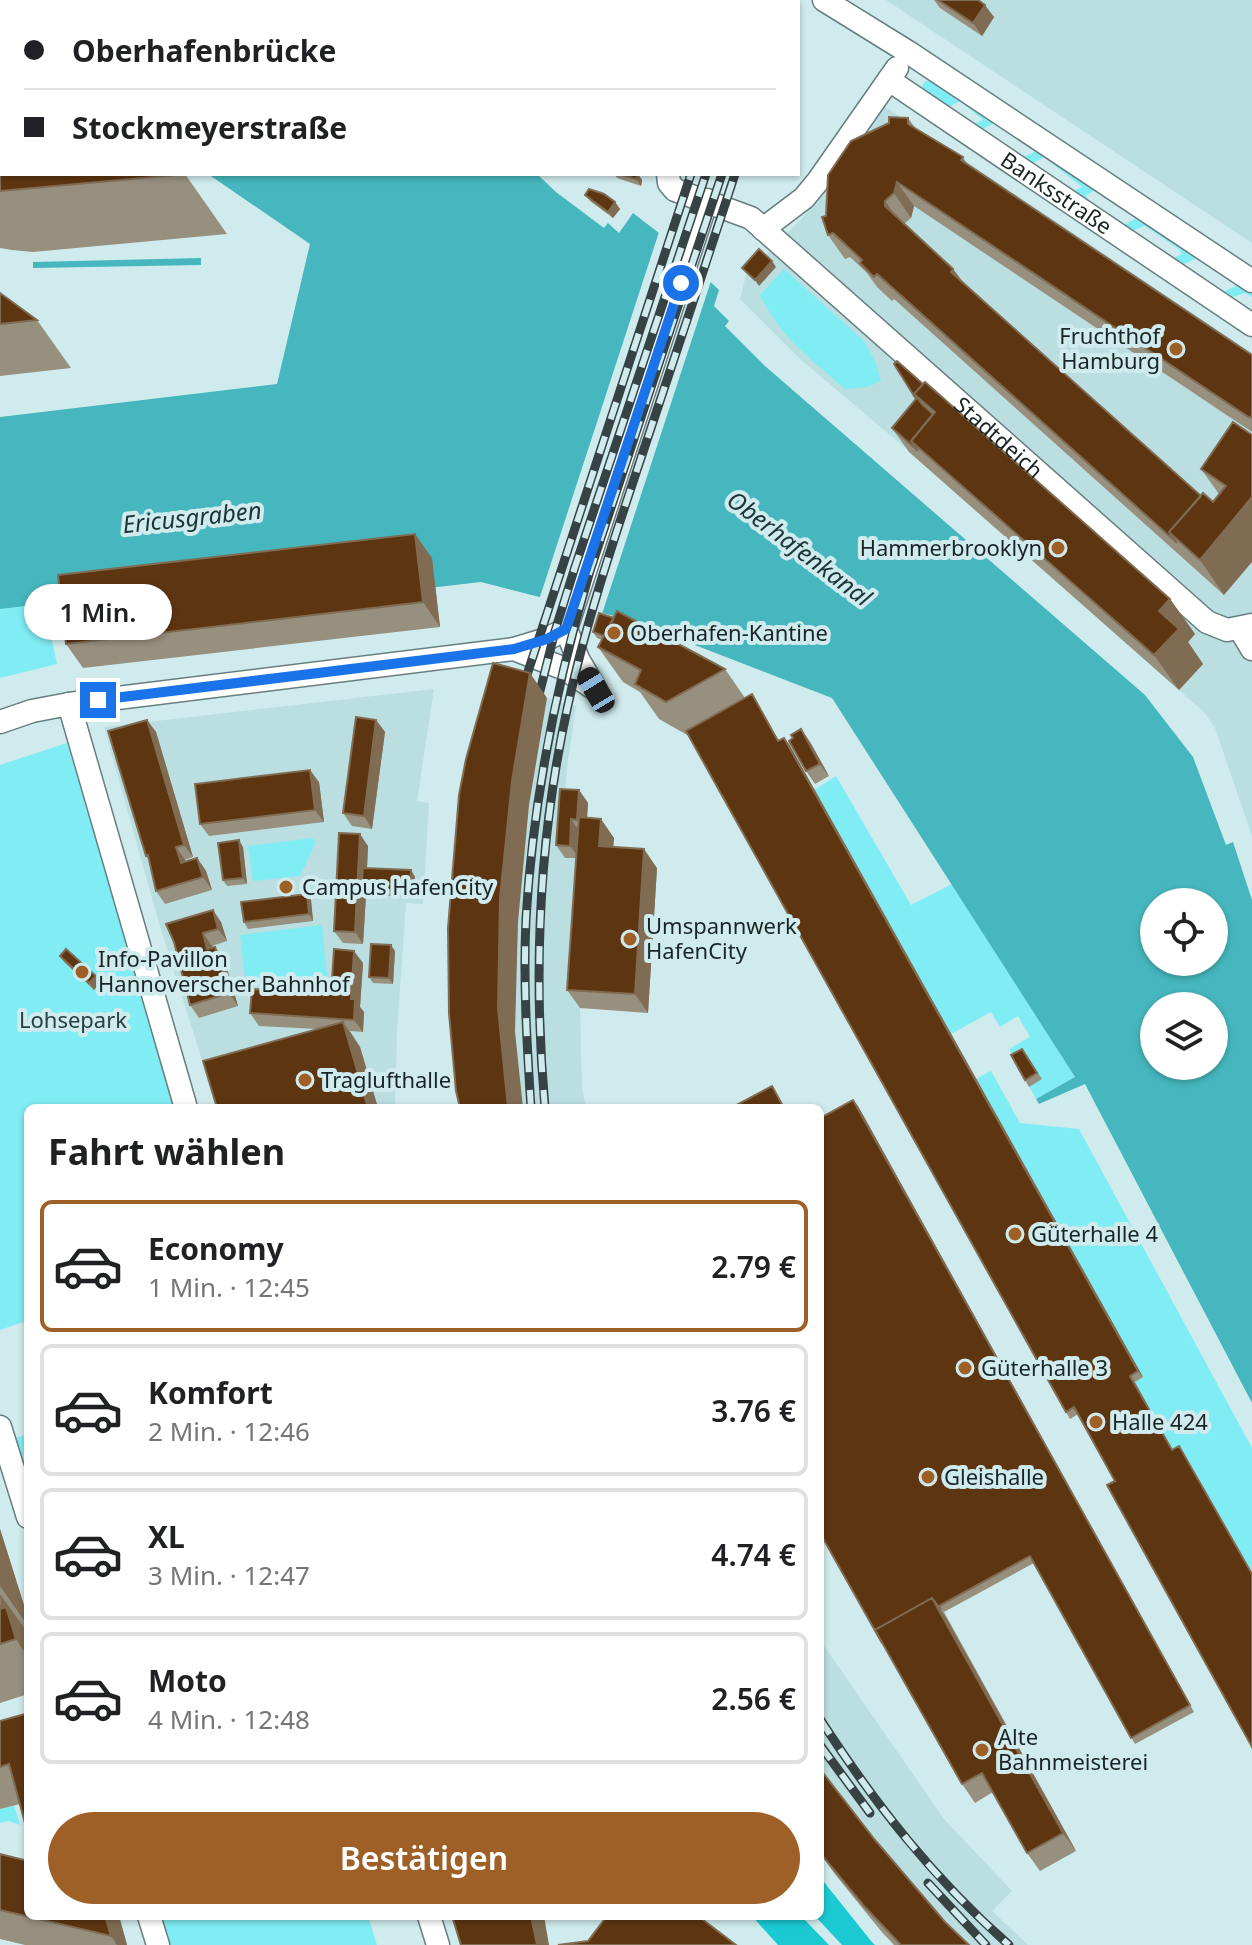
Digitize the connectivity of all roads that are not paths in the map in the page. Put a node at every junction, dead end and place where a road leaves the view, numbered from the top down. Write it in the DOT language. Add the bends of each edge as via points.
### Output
graph roads {
  1 [pos="824,0"];
  2 [pos="908,52"];
  3 [pos="889,80"];
  4 [pos="672,182"];
  5 [pos="707,200"];
  6 [pos="763,229"];
  7 [pos="1252,281"];
  8 [pos="1252,325"];
  9 [pos="1246,627"];
  10 [pos="566,629"];
  11 [pos="514,649"];
  12 [pos="1252,649"];
  13 [pos="69,704"];
  14 [pos="0,722"];
  15 [pos="185,1104"];
  16 [pos="0,1428"];
  17 [pos="24,1504"];
  18 [pos="150,1920"];
  19 [pos="430,1920"];
  20 [pos="158,1945"];
  21 [pos="438,1945"];
  1 -- 2 [label="street, Banksstraße"];
  2 -- 3 [label="street"];
  2 -- 7 [label="street, Banksstraße"];
  3 -- 6 [label="street" via="811,190"];
  3 -- 8 [label="street, Banksstraße"];
  4 -- 5 [label="street, Stadtdeich"];
  5 -- 6 [label="street, Stadtdeich" via="741,212"];
  5 -- 10 [label="street"];
  6 -- 9 [label="street, Stadtdeich" via="1207,622 1227,630"];
  9 -- 12 [label="street, Stadtdeich"];
  10 -- 11 [label="street"];
  10 -- 11 [label="street" via="596,690 565,669"];
  11 -- 13 [label="street"];
  13 -- 14 [label="street"];
  13 -- 15 [label="street"];
  16 -- 17 [label="street"];
  18 -- 20 [label="street"];
  19 -- 21 [label="street"];
}
